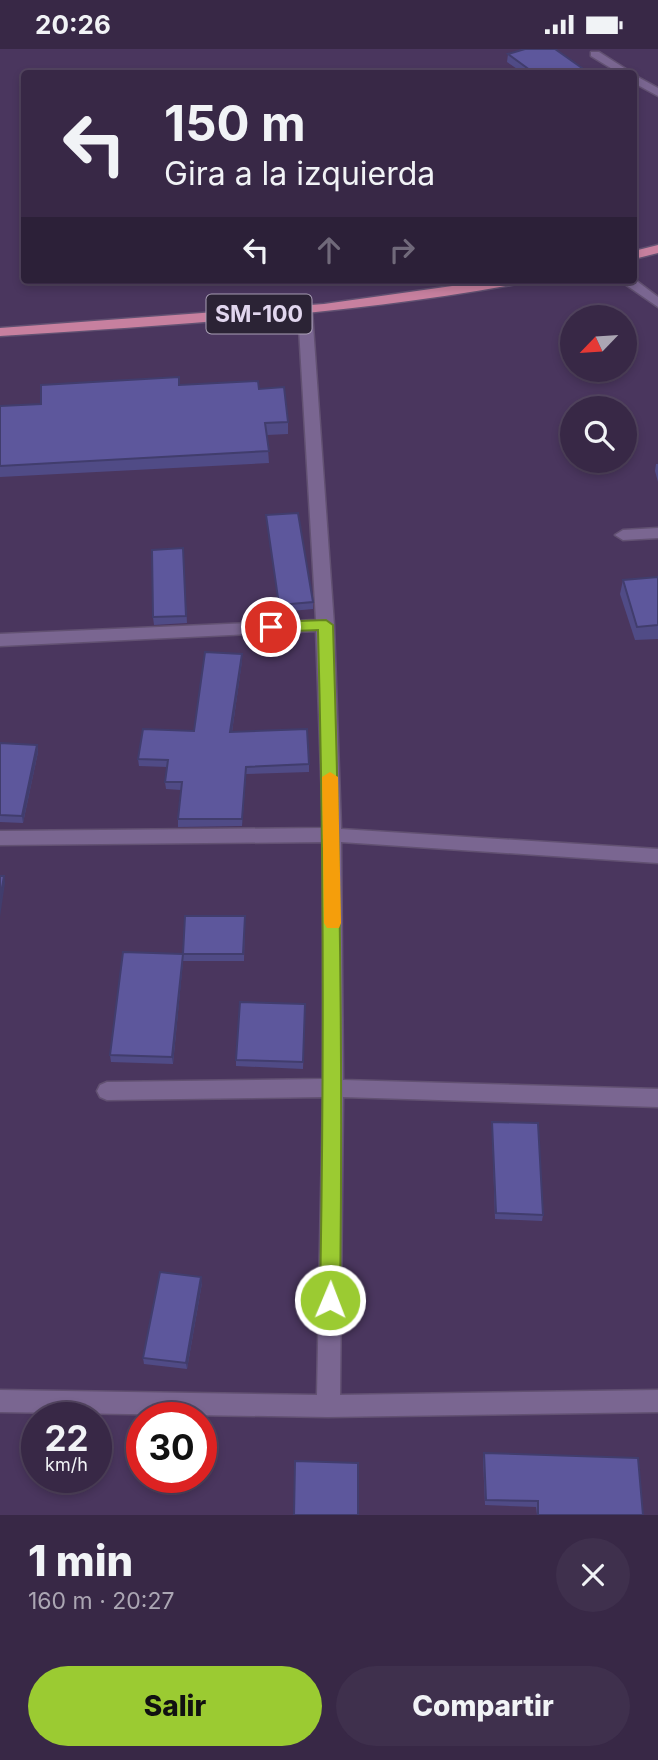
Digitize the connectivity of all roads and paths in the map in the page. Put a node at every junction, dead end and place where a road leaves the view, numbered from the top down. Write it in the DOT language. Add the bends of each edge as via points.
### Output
graph roads {
  1 [pos="595,54"];
  2 [pos="621,70"];
  3 [pos="637,80"];
  4 [pos="658,93"];
  5 [pos="658,249"];
  6 [pos="637,254"];
  7 [pos="495,284"];
  8 [pos="632,284"];
  9 [pos="658,303"];
  10 [pos="305,311"];
  11 [pos="0,332"];
  12 [pos="658,533"];
  13 [pos="623,535"];
  14 [pos="326,625"];
  15 [pos="0,640"];
  16 [pos="332,835"];
  17 [pos="0,838"];
  18 [pos="658,856"];
  19 [pos="333,1088"];
  20 [pos="107,1091"];
  21 [pos="658,1098"];
  22 [pos="0,1401"];
  23 [pos="658,1401"];
  24 [pos="328,1406"];
  1 -- 2 [label="street"];
  3 -- 4 [label="street"];
  5 -- 6 [label="main road"];
  7 -- 10 [label="main road, SM-100" via="395,302"];
  8 -- 9 [label="street"];
  10 -- 11 [label="main road, SM-100"];
  10 -- 14 [label="street"];
  12 -- 13 [label="street"];
  14 -- 15 [label="street"];
  14 -- 16 [label="street"];
  16 -- 17 [label="street"];
  16 -- 18 [label="street"];
  16 -- 19 [label="street"];
  19 -- 20 [label="street"];
  19 -- 21 [label="street"];
  19 -- 24 [label="street"];
  22 -- 24 [label="street"];
  23 -- 24 [label="street"];
}
